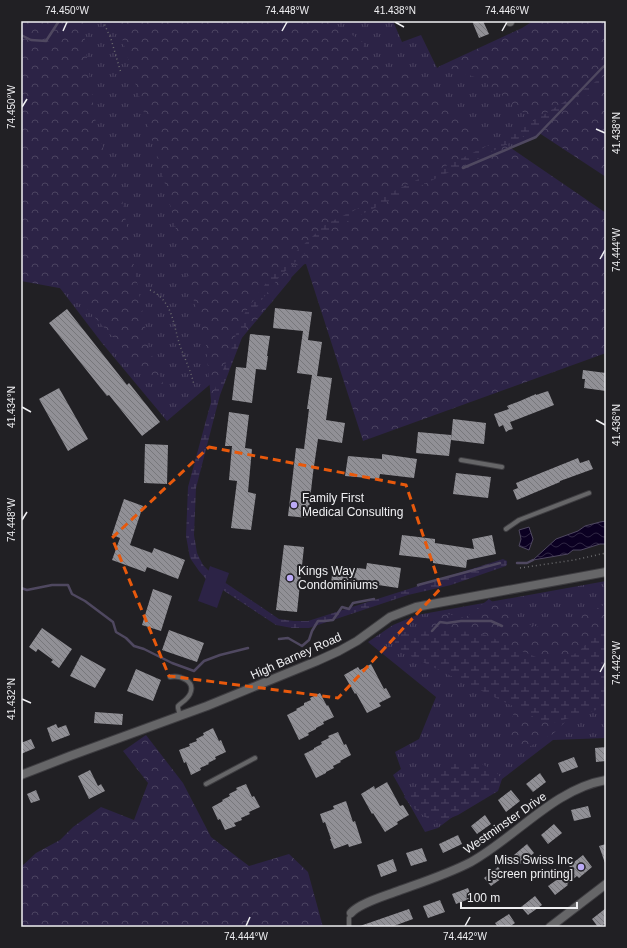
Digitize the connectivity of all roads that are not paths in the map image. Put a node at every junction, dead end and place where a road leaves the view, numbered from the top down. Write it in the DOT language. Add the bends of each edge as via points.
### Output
graph roads {
  1 [pos="461,460"];
  2 [pos="502,467"];
  3 [pos="589,493"];
  4 [pos="506,529"];
  5 [pos="606,572"];
  6 [pos="170,677"];
  7 [pos="180,716"];
  8 [pos="255,758"];
  9 [pos="21,775"];
  10 [pos="606,780"];
  11 [pos="206,784"];
  12 [pos="606,884"];
  13 [pos="351,913"];
  14 [pos="349,927"];
  15 [pos="550,927"];
  1 -- 2 [label="lane"];
  3 -- 4 [label="lane" via="519,520"];
  5 -- 7 [label="street, High Barney Road" via="416,606 390,618 339,652"];
  6 -- 7 [label="lane" via="186,679 191,688 189,696 178,706"];
  7 -- 9 [label="street, High Barney Road"];
  8 -- 11 [label="lane"];
  10 -- 13 [label="street, Westminster Drive" via="584,786 566,795 496,846 455,870 376,899"];
  12 -- 15 [label="street"];
  13 -- 14 [label="lane"];
}
